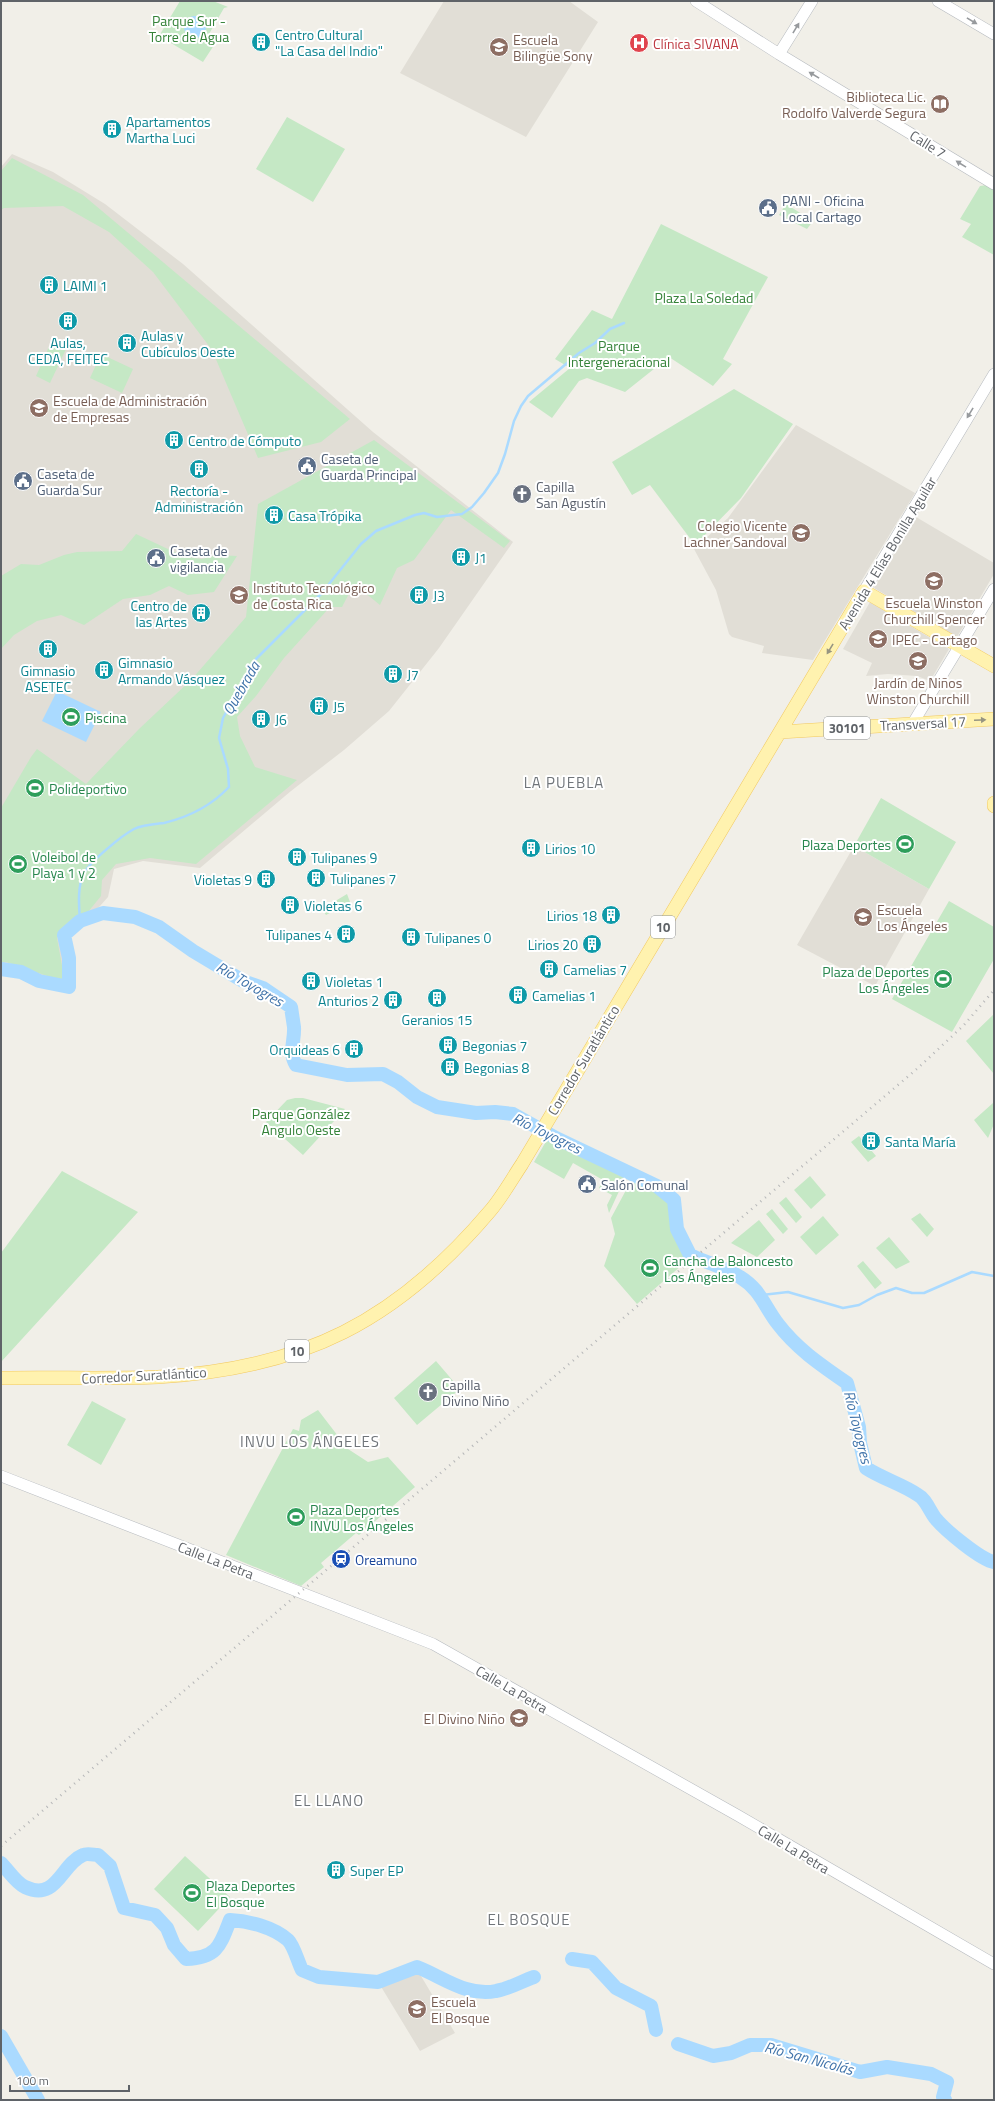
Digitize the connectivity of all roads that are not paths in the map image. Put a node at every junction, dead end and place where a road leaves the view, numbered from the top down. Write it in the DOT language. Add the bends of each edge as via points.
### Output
graph roads {
  1 [pos="696,1"];
  2 [pos="812,1"];
  3 [pos="938,1"];
  4 [pos="994,34"];
  5 [pos="779,54"];
  6 [pos="994,184"];
  7 [pos="994,374"];
  8 [pos="994,589"];
  9 [pos="864,591"];
  10 [pos="960,646"];
  11 [pos="994,666"];
  12 [pos="799,700"];
  13 [pos="994,719"];
  14 [pos="913,723"];
  15 [pos="797,731"];
  16 [pos="780,732"];
  17 [pos="1,1378"];
  18 [pos="1,1476"];
  19 [pos="994,1964"];
  1 -- 5 [label="street, Calle 7"];
  5 -- 2 [label="street, one-way"];
  3 -- 4 [label="street, one-way"];
  6 -- 5 [label="street, Calle 7, one-way"];
  7 -- 9 [label="street, Avenida 4 Elías Bonilla Aguilar, one-way"];
  8 -- 10 [label="street"];
  9 -- 10 [label="main road"];
  9 -- 12 [label="main road, Avenida 4 Elías Bonilla Aguilar / 10, one-way"];
  10 -- 11 [label="main road"];
  10 -- 14 [label="street"];
  12 -- 15 [label="main road"];
  12 -- 16 [label="main road, Avenida 4 Elías Bonilla Aguilar / 10"];
  14 -- 13 [label="main road, Transversal 17, one-way"];
  14 -- 15 [label="main road, Transversal 17 / 30101"];
  15 -- 16 [label="main road, Transversal 17 / 30101"];
  16 -- 17 [label="main road, Corredor Suratlántico / 10" via="522,1164 491,1210 441,1265 397,1302 330,1340 256,1364 158,1377"];
  18 -- 19 [label="street, Calle La Petra" via="433,1644 737,1815"];
}
